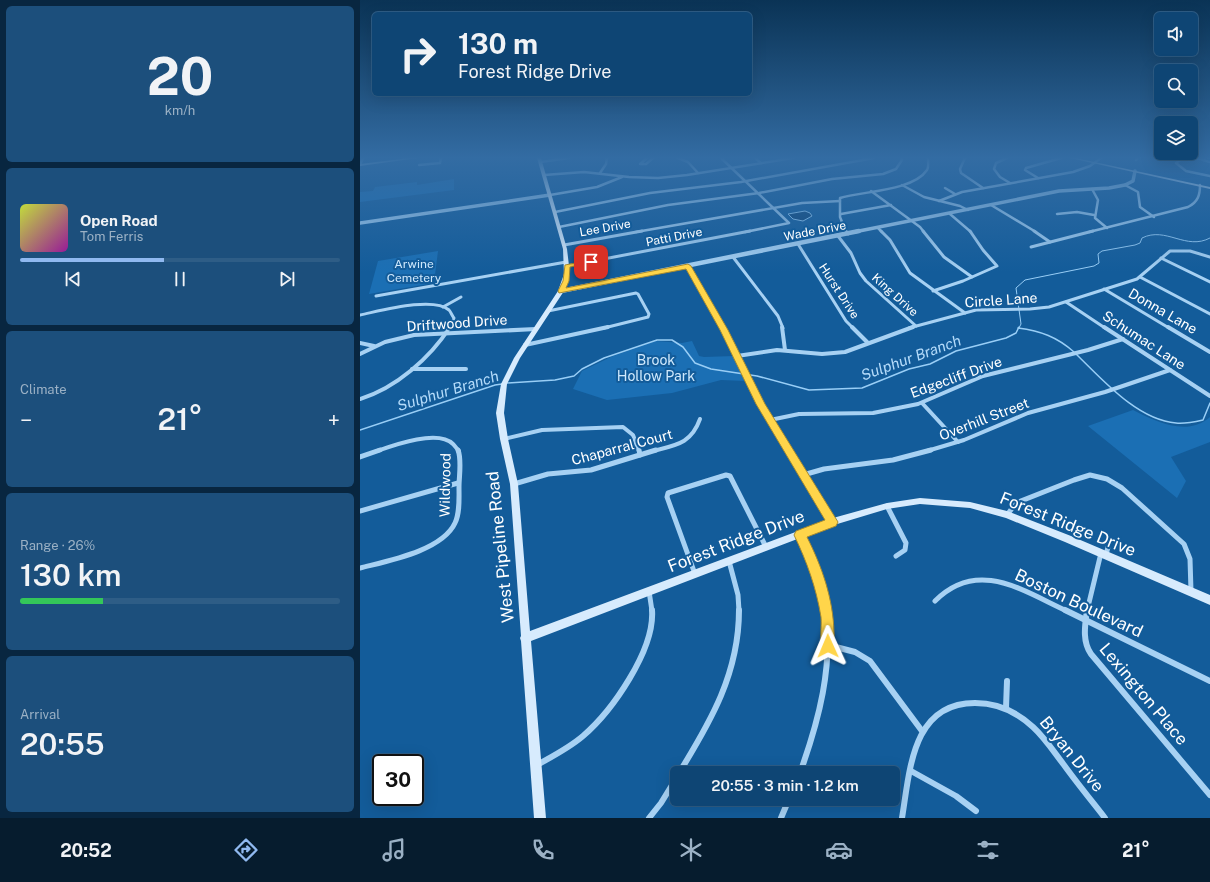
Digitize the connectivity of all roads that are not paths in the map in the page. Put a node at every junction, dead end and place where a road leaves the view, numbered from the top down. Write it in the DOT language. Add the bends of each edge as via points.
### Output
graph roads {
  1 [pos="542,196"];
  2 [pos="550,196"];
  3 [pos="634,196"];
  4 [pos="736,196"];
  5 [pos="762,196"];
  6 [pos="846,196"];
  7 [pos="879,196"];
  8 [pos="924,196"];
  9 [pos="950,196"];
  10 [pos="1034,196"];
  11 [pos="1097,196"];
  12 [pos="1138,196"];
  13 [pos="1199,196"];
  14 [pos="840,201"];
  15 [pos="938,201"];
  16 [pos="891,205"];
  17 [pos="991,205"];
  18 [pos="774,208"];
  19 [pos="968,210"];
  20 [pos="554,212"];
  21 [pos="841,214"];
  22 [pos="950,214"];
  23 [pos="1057,214"];
  24 [pos="1094,215"];
  25 [pos="1154,217"];
  26 [pos="913,221"];
  27 [pos="360,223"];
  28 [pos="559,227"];
  29 [pos="878,228"];
  30 [pos="1107,228"];
  31 [pos="848,234"];
  32 [pos="838,236"];
  33 [pos="1050,242"];
  34 [pos="798,244"];
  35 [pos="564,245"];
  36 [pos="1031,247"];
  37 [pos="733,257"];
  38 [pos="1210,257"];
  39 [pos="1161,258"];
  40 [pos="567,264"];
  41 [pos="688,266"];
  42 [pos="972,277"];
  43 [pos="1140,277"];
  44 [pos="1210,282"];
  45 [pos="1104,290"];
  46 [pos="561,291"];
  47 [pos="933,291"];
  48 [pos="376,296"];
  49 [pos="461,298"];
  50 [pos="1066,302"];
  51 [pos="443,306"];
  52 [pos="548,311"];
  53 [pos="965,313"];
  54 [pos="360,314"];
  55 [pos="1210,314"];
  56 [pos="916,326"];
  57 [pos="536,329"];
  58 [pos="446,333"];
  59 [pos="1123,339"];
  60 [pos="360,343"];
  61 [pos="868,343"];
  62 [pos="374,346"];
  63 [pos="524,346"];
  64 [pos="785,350"];
  65 [pos="1210,352"];
  66 [pos="360,354"];
  67 [pos="737,356"];
  68 [pos="412,369"];
  69 [pos="466,369"];
  70 [pos="1170,370"];
  71 [pos="1210,396"];
  72 [pos="360,399"];
  73 [pos="922,402"];
  74 [pos="700,419"];
  75 [pos="770,420"];
  76 [pos="504,439"];
  77 [pos="958,442"];
  78 [pos="640,455"];
  79 [pos="360,458"];
  80 [pos="803,475"];
  81 [pos="458,483"];
  82 [pos="514,484"];
  83 [pos="887,506"];
  84 [pos="360,511"];
  85 [pos="1007,516"];
  86 [pos="832,522"];
  87 [pos="800,535"];
  88 [pos="766,548"];
  89 [pos="1105,552"];
  90 [pos="896,556"];
  91 [pos="729,561"];
  92 [pos="360,568"];
  93 [pos="695,574"];
  94 [pos="649,592"];
  95 [pos="1191,592"];
  96 [pos="1210,600"];
  97 [pos="935,602"];
  98 [pos="1086,620"];
  99 [pos="525,638"];
  100 [pos="828,646"];
  101 [pos="1007,681"];
  102 [pos="1210,681"];
  103 [pos="1006,708"];
  104 [pos="922,731"];
  105 [pos="535,766"];
  106 [pos="683,766"];
  107 [pos="803,766"];
  108 [pos="911,771"];
  109 [pos="670,788"];
  110 [pos="1210,795"];
  111 [pos="786,806"];
  112 [pos="976,811"];
  113 [pos="540,818"];
  114 [pos="649,818"];
  115 [pos="781,818"];
  116 [pos="902,818"];
  117 [pos="1105,818"];
  1 -- 27 [label="street"];
  2 -- 20 [label="main road, West Pipeline Road"];
  3 -- 20 [label="street"];
  4 -- 28 [label="street" via="664,206"];
  5 -- 18 [label="street"];
  6 -- 14 [label="street"];
  7 -- 16 [label="street"];
  8 -- 15 [label="street"];
  9 -- 15 [label="street"];
  10 -- 17 [label="street, Wade Drive"];
  11 -- 24 [label="street" via="1099,203"];
  12 -- 25 [label="street" via="1140,207"];
  13 -- 25 [label="street" via="1194,204 1181,210"];
  14 -- 18 [label="street, Lee Drive" via="807,202"];
  14 -- 21 [label="street"];
  15 -- 19 [label="street"];
  16 -- 21 [label="street"];
  16 -- 26 [label="street"];
  17 -- 19 [label="street, Wade Drive"];
  17 -- 33 [label="street"];
  18 -- 35 [label="street, Lee Drive"];
  18 -- 40 [label="street, Patti Drive" via="789,223"];
  19 -- 22 [label="street, Wade Drive"];
  20 -- 28 [label="main road, West Pipeline Road"];
  21 -- 31 [label="street" via="843,228"];
  22 -- 26 [label="street, Wade Drive"];
  22 -- 42 [label="street" via="969,229 997,265"];
  23 -- 24 [label="street" via="1077,212"];
  24 -- 30 [label="street" via="1095,219"];
  25 -- 30 [label="street"];
  26 -- 29 [label="street, Wade Drive"];
  26 -- 42 [label="street" via="929,236 944,258"];
  28 -- 35 [label="main road, West Pipeline Road"];
  29 -- 31 [label="street, Wade Drive"];
  29 -- 47 [label="street" via="890,240 908,270"];
  30 -- 33 [label="street"];
  31 -- 32 [label="street, Wade Drive"];
  32 -- 34 [label="street, Wade Drive"];
  32 -- 56 [label="street, King Drive" via="852,253 866,281"];
  33 -- 36 [label="street"];
  34 -- 37 [label="street, Wade Drive"];
  34 -- 61 [label="street, Hurst Drive" via="846,321"];
  35 -- 40 [label="main road, West Pipeline Road"];
  37 -- 41 [label="street, Wade Drive"];
  37 -- 64 [label="street" via="778,316 784,332"];
  38 -- 39 [label="street, Circle Lane" via="1176,250"];
  39 -- 43 [label="street, Circle Lane"];
  39 -- 44 [label="street"];
  40 -- 46 [label="main road, West Pipeline Road" via="566,281"];
  40 -- 48 [label="street, Patti Drive"];
  41 -- 46 [label="street, Wade Drive"];
  41 -- 67 [label="street"];
  42 -- 47 [label="street"];
  43 -- 45 [label="street, Circle Lane"];
  43 -- 55 [label="street"];
  45 -- 50 [label="street, Circle Lane"];
  45 -- 65 [label="street, Donna Lane"];
  46 -- 52 [label="main road, West Pipeline Road"];
  47 -- 53 [label="street"];
  49 -- 51 [label="street"];
  50 -- 53 [label="street, Circle Lane" via="1025,310 983,310"];
  50 -- 59 [label="street, Schumac Lane"];
  51 -- 54 [label="street" via="424,304"];
  51 -- 58 [label="street" via="451,311 454,318"];
  52 -- 57 [label="main road, West Pipeline Road"];
  52 -- 63 [label="street" via="636,293 649,314 644,319"];
  53 -- 56 [label="street, Circle Lane"];
  56 -- 61 [label="street, Circle Lane"];
  57 -- 58 [label="street, Driftwood Drive"];
  57 -- 63 [label="main road, West Pipeline Road"];
  58 -- 62 [label="street, Driftwood Drive" via="408,336"];
  58 -- 68 [label="street"];
  59 -- 70 [label="street, Schumac Lane"];
  59 -- 73 [label="street, Edgecliff Drive" via="983,376"];
  60 -- 62 [label="street"];
  61 -- 64 [label="street, Circle Lane" via="838,353"];
  62 -- 66 [label="street, Driftwood Drive"];
  63 -- 76 [label="main road, West Pipeline Road" via="502,392 500,413"];
  64 -- 67 [label="street, Circle Lane"];
  67 -- 75 [label="street"];
  68 -- 69 [label="street"];
  68 -- 72 [label="street" via="385,389"];
  70 -- 71 [label="street, Schumac Lane"];
  70 -- 77 [label="street, Overhill Street" via="1115,389 1028,413"];
  73 -- 75 [label="street, Edgecliff Drive" via="873,413 799,414"];
  73 -- 77 [label="street"];
  74 -- 78 [label="street, Chaparral Court" via="696,432 688,440"];
  75 -- 80 [label="street"];
  76 -- 78 [label="street" via="542,430 623,427 634,434"];
  76 -- 82 [label="main road, West Pipeline Road"];
  77 -- 80 [label="street, Overhill Street" via="893,460 824,469"];
  78 -- 82 [label="street, Chaparral Court" via="591,470 548,474"];
  79 -- 81 [label="street, Wildwood" via="428,437 446,438 459,452"];
  80 -- 86 [label="street"];
  81 -- 84 [label="street"];
  81 -- 92 [label="street, Wildwood" via="455,524 443,538 415,551"];
  82 -- 99 [label="main road, West Pipeline Road"];
  83 -- 85 [label="main road, Forest Ridge Drive" via="905,502 936,501 970,505"];
  83 -- 86 [label="main road, Forest Ridge Drive"];
  83 -- 90 [label="street" via="906,544 905,550"];
  85 -- 89 [label="main road, Forest Ridge Drive"];
  85 -- 95 [label="street" via="1016,504 1074,480 1090,475 1107,479 1122,488 1184,544 1190,559"];
  86 -- 87 [label="main road, Forest Ridge Drive"];
  87 -- 88 [label="main road, Forest Ridge Drive"];
  87 -- 100 [label="street" via="812,559 822,590 828,620"];
  88 -- 91 [label="main road, Forest Ridge Drive"];
  88 -- 93 [label="street" via="730,476 726,475 668,493 667,497"];
  89 -- 95 [label="main road, Forest Ridge Drive"];
  89 -- 98 [label="street, Lexington Place"];
  91 -- 93 [label="main road, Forest Ridge Drive"];
  91 -- 106 [label="street" via="739,607 736,653 712,716"];
  93 -- 94 [label="main road, Forest Ridge Drive"];
  94 -- 99 [label="main road, Forest Ridge Drive"];
  94 -- 105 [label="street" via="652,619 649,638 621,689 584,735"];
  95 -- 96 [label="main road, Forest Ridge Drive"];
  97 -- 98 [label="street, Boston Boulevard" via="953,588 986,579 1007,584"];
  98 -- 102 [label="street, Boston Boulevard"];
  98 -- 110 [label="street, Lexington Place" via="1086,643 1095,660"];
  99 -- 105 [label="main road, West Pipeline Road"];
  100 -- 104 [label="street" via="855,652 870,661"];
  100 -- 107 [label="street" via="820,709"];
  101 -- 103 [label="street"];
  103 -- 104 [label="street, Bryan Drive" via="978,702 958,703 937,715"];
  103 -- 117 [label="street, Bryan Drive" via="1036,729"];
  104 -- 108 [label="street, Bryan Drive"];
  105 -- 113 [label="main road, West Pipeline Road"];
  108 -- 112 [label="street" via="956,796"];
  108 -- 116 [label="street, Bryan Drive"];
  109 -- 114 [label="street"];
  111 -- 115 [label="street"];
}
